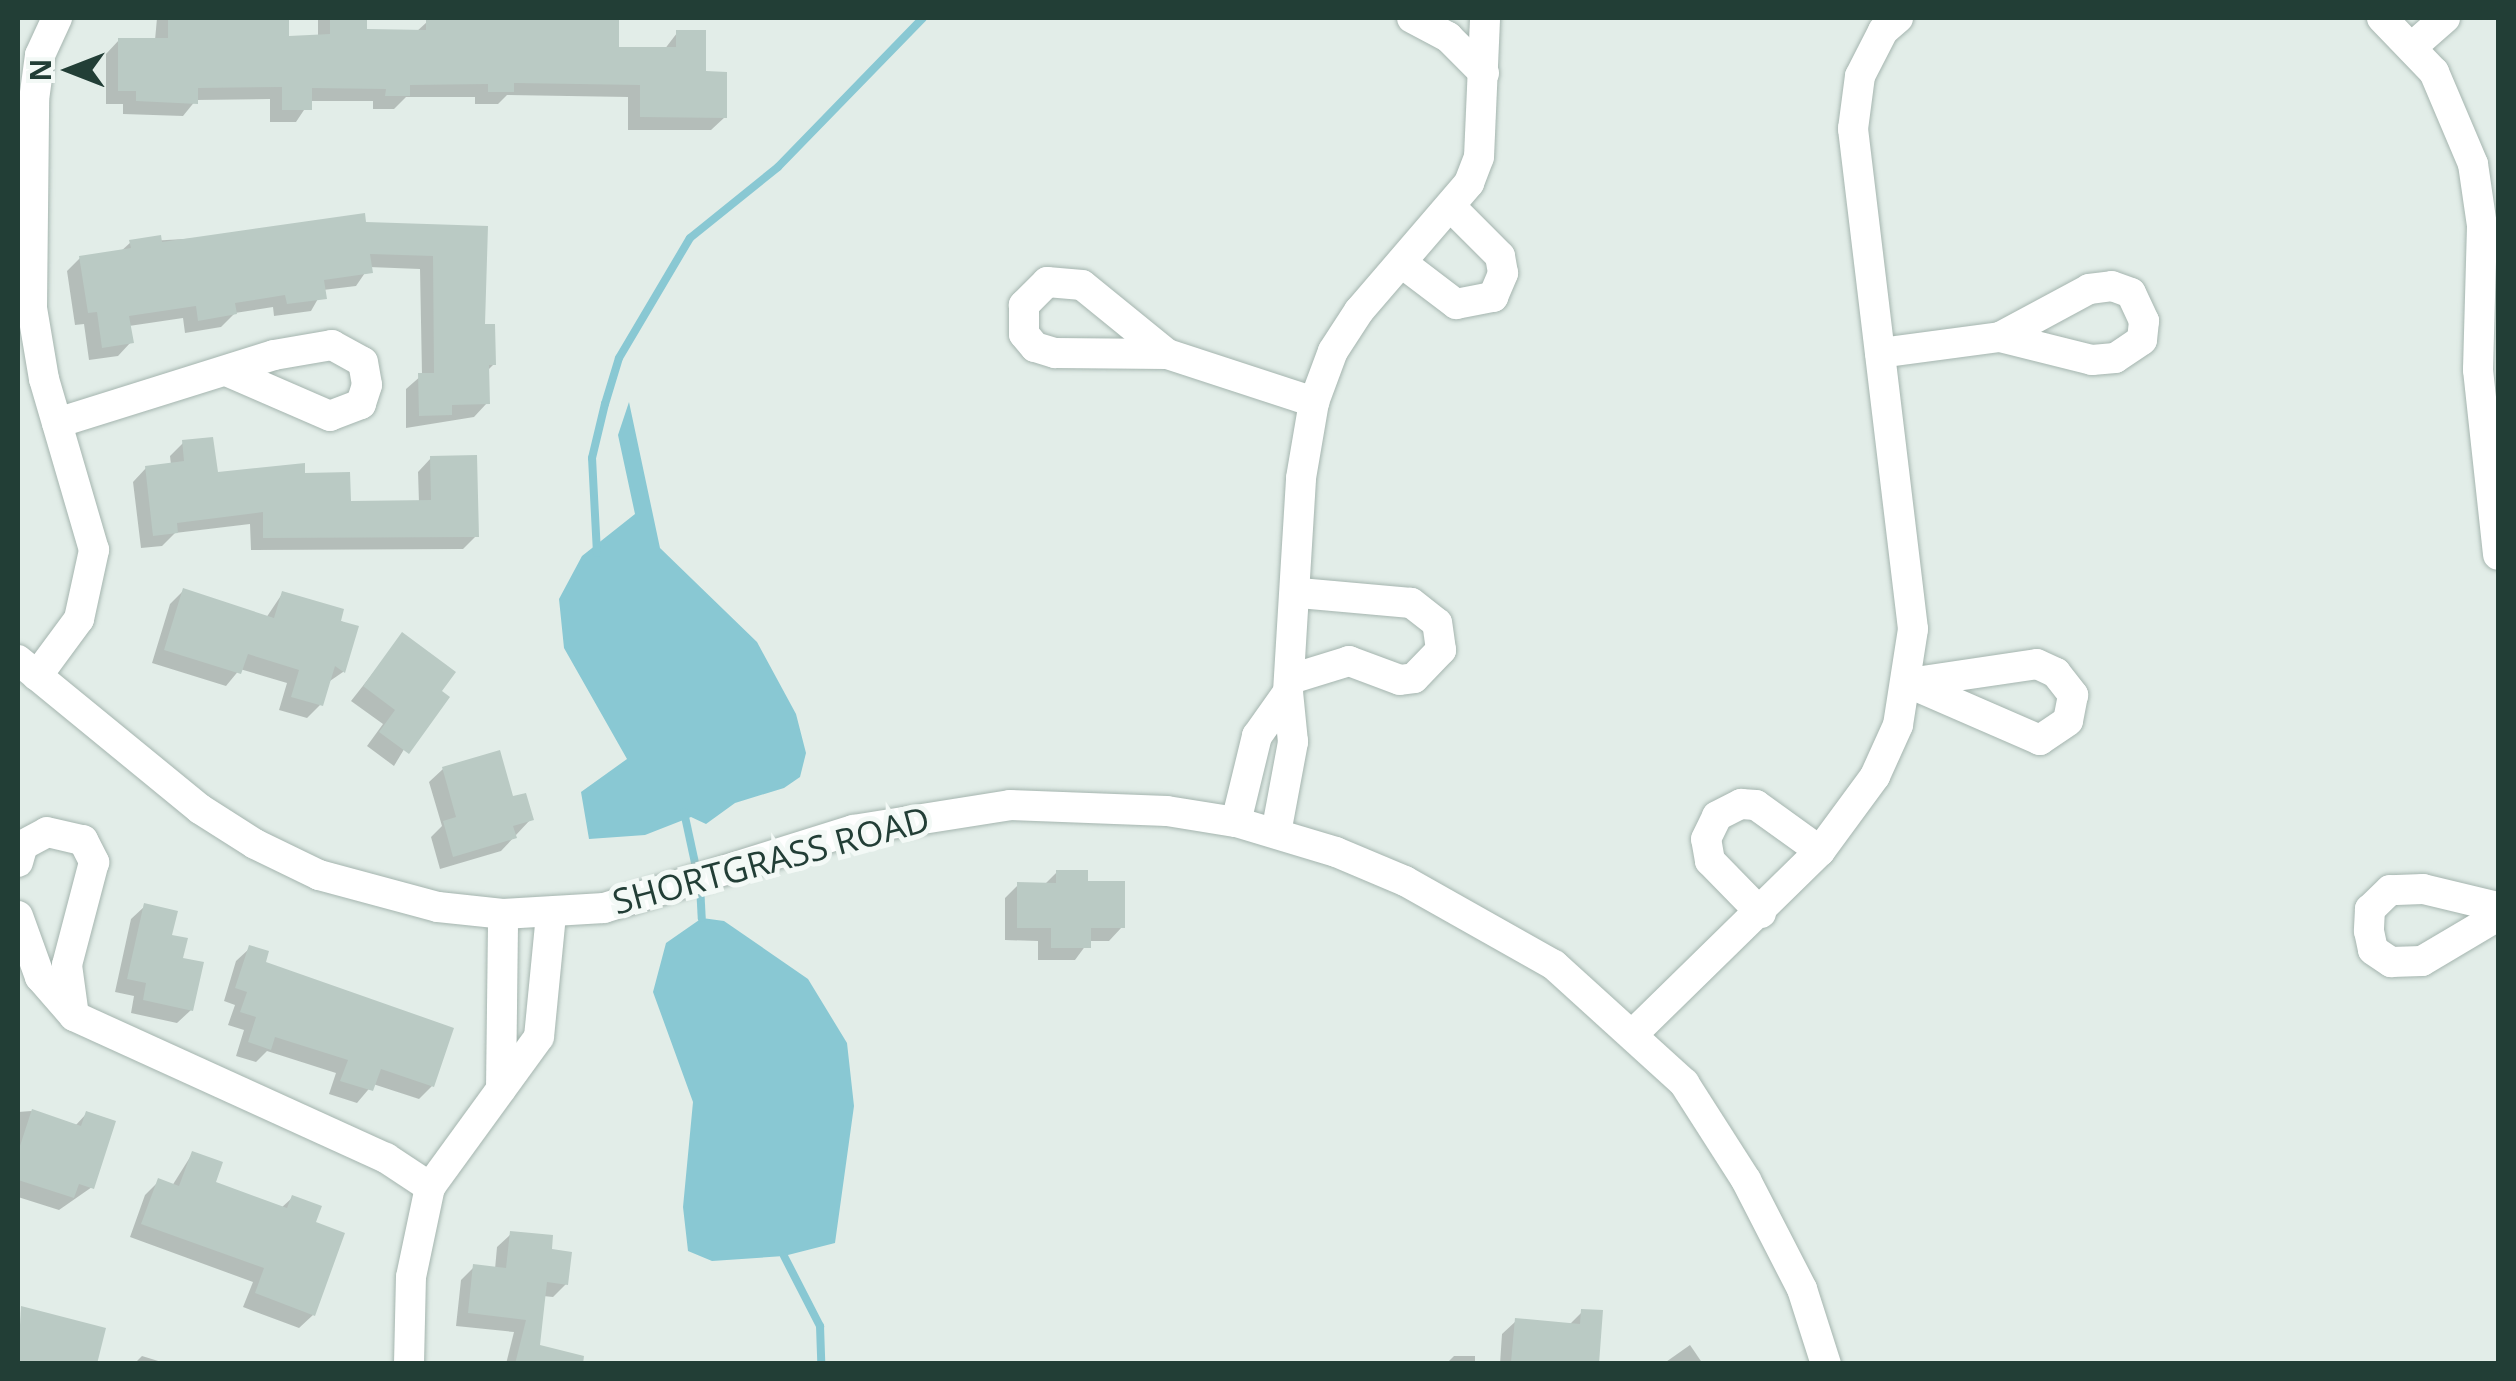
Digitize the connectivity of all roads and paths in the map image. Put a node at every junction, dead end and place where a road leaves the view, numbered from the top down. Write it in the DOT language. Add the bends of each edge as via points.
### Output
graph roads {
  1 [pos="57,18"];
  2 [pos="1412,18"];
  3 [pos="1486,18"];
  4 [pos="2382,18"];
  5 [pos="2445,18"];
  6 [pos="1885,22"];
  7 [pos="2412,47"];
  8 [pos="1484,73"];
  9 [pos="1452,208"];
  10 [pos="1402,263"];
  11 [pos="2000,336"];
  12 [pos="1880,353"];
  13 [pos="1167,354"];
  14 [pos="2488,369"];
  15 [pos="231,373"];
  16 [pos="1314,402"];
  17 [pos="57,423"];
  18 [pos="2498,554"];
  19 [pos="1299,593"];
  20 [pos="27,668"];
  21 [pos="1909,683"];
  22 [pos="1290,685"];
  23 [pos="1236,822"];
  24 [pos="1276,833"];
  25 [pos="1820,851"];
  26 [pos="18,862"];
  27 [pos="2498,907"];
  28 [pos="1761,913"];
  29 [pos="503,914"];
  30 [pos="551,914"];
  31 [pos="18,916"];
  32 [pos="2498,916"];
  33 [pos="74,1016"];
  34 [pos="1633,1034"];
  35 [pos="501,1088"];
  36 [pos="430,1186"];
  37 [pos="410,1364"];
  38 [pos="1826,1364"];
  1 -- 17 [label="street" via="40,55 34,100 32,281 35,340"];
  2 -- 8 [label="street" via="1448,36"];
  3 -- 8 [label="street"];
  4 -- 7 [label="street"];
  5 -- 7 [label="street"];
  6 -- 12 [label="street" via="1860,76 1852,129"];
  7 -- 14 [label="street" via="2434,72 2473,164"];
  8 -- 9 [label="street" via="1479,157"];
  9 -- 10 [label="street"];
  9 -- 10 [label="street" via="1500,256 1502,284 1493,298 1456,304"];
  10 -- 16 [label="street" via="1342,338"];
  11 -- 12 [label="street"];
  12 -- 21 [label="street" via="1909,584"];
  13 -- 16 [label="street"];
  14 -- 18 [label="street"];
  15 -- 17 [label="street"];
  16 -- 19 [label="street" via="1301,478"];
  17 -- 20 [label="street" via="91,522 92,575 79,619"];
  19 -- 22 [label="street"];
  19 -- 22 [label="street" via="1411,602 1437,623 1441,650 1414,678 1400,680 1349,661"];
  20 -- 29 [label="street, SHORTGRASS ROAD" via="200,809 254,844 372,892"];
  21 -- 21 [label="street" via="2040,740 2056,733 2073,709 2068,683 2037,664"];
  21 -- 25 [label="street" via="1875,776"];
  22 -- 23 [label="street" via="1257,736"];
  22 -- 24 [label="street" via="1293,742"];
  23 -- 24 [label="street, SHORTGRASS ROAD"];
  23 -- 30 [label="street, SHORTGRASS ROAD" via="1090,803 935,813 852,830 651,898"];
  24 -- 34 [label="street, SHORTGRASS ROAD" via="1405,882 1554,965"];
  25 -- 28 [label="street"];
  25 -- 28 [label="street" via="1756,805 1741,804 1717,816 1706,839 1710,861"];
  26 -- 33 [label="street" via="22,845 47,832 83,840 94,862 67,965"];
  27 -- 32 [label="street" via="2423,890 2390,890 2370,909 2368,931 2374,950 2391,962 2422,961"];
  28 -- 34 [label="street"];
  29 -- 30 [label="street, SHORTGRASS ROAD"];
  29 -- 35 [label="street"];
  30 -- 35 [label="street" via="539,1037"];
  31 -- 33 [label="street" via="40,978"];
  33 -- 36 [label="street" via="386,1158"];
  34 -- 38 [label="street, SHORTGRASS ROAD" via="1684,1084 1746,1180 1802,1289"];
  35 -- 36 [label="street"];
  36 -- 37 [label="street" via="411,1277"];
}
